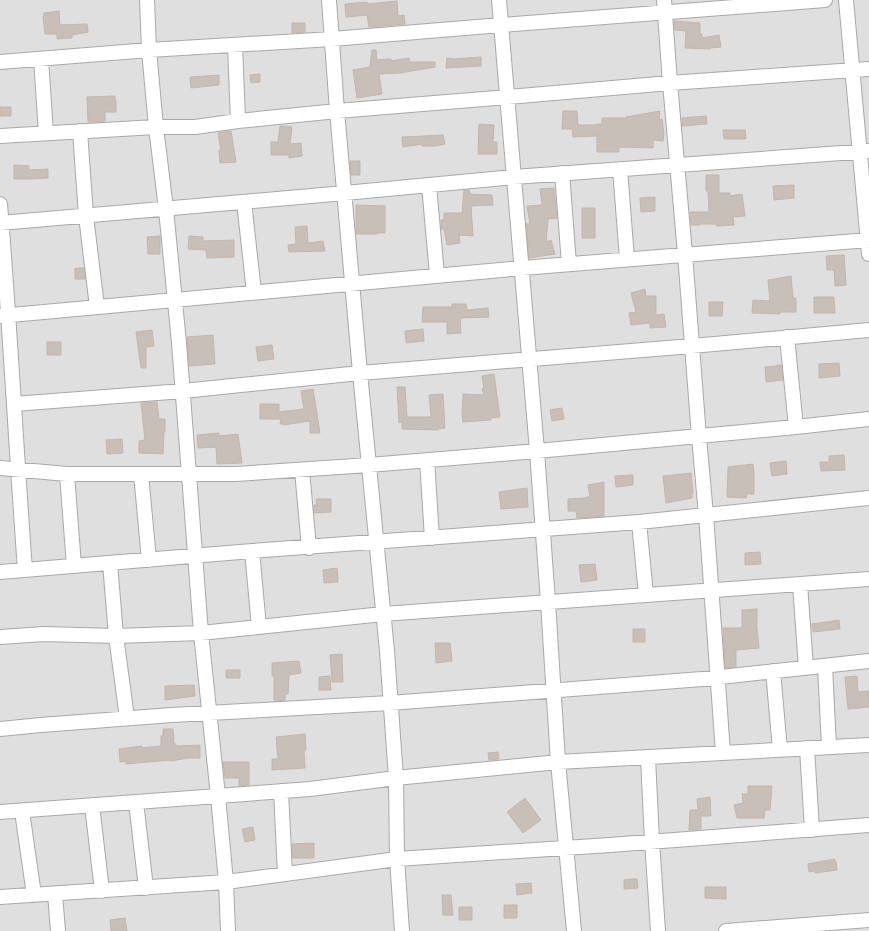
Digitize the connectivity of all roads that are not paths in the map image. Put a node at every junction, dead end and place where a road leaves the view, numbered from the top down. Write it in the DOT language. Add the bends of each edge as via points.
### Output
graph roads {
  1 [pos="147,0"];
  2 [pos="329,0"];
  3 [pos="499,0"];
  4 [pos="825,0"];
  5 [pos="846,0"];
  6 [pos="664,6"];
  7 [pos="501,25"];
  8 [pos="332,39"];
  9 [pos="234,45"];
  10 [pos="149,50"];
  11 [pos="41,59"];
  12 [pos="0,62"];
  13 [pos="869,69"];
  14 [pos="853,70"];
  15 [pos="670,83"];
  16 [pos="508,97"];
  17 [pos="337,111"];
  18 [pos="238,121"];
  19 [pos="156,127"];
  20 [pos="80,131"];
  21 [pos="46,133"];
  22 [pos="0,136"];
  23 [pos="864,151"];
  24 [pos="677,165"];
  25 [pos="620,169"];
  26 [pos="562,173"];
  27 [pos="514,177"];
  28 [pos="429,185"];
  29 [pos="345,193"];
  30 [pos="244,202"];
  31 [pos="0,204"];
  32 [pos="166,209"];
  33 [pos="86,216"];
  34 [pos="1,223"];
  35 [pos="868,240"];
  36 [pos="685,254"];
  37 [pos="869,254"];
  38 [pos="627,259"];
  39 [pos="569,264"];
  40 [pos="522,268"];
  41 [pos="437,276"];
  42 [pos="353,283"];
  43 [pos="254,292"];
  44 [pos="175,300"];
  45 [pos="97,307"];
  46 [pos="4,315"];
  47 [pos="869,330"];
  48 [pos="787,337"];
  49 [pos="692,346"];
  50 [pos="530,359"];
  51 [pos="360,373"];
  52 [pos="183,391"];
  53 [pos="14,404"];
  54 [pos="869,419"];
  55 [pos="796,427"];
  56 [pos="699,437"];
  57 [pos="537,451"];
  58 [pos="427,460"];
  59 [pos="369,465"];
  60 [pos="0,468"];
  61 [pos="17,470"];
  62 [pos="302,470"];
  63 [pos="67,474"];
  64 [pos="141,474"];
  65 [pos="189,474"];
  66 [pos="869,498"];
  67 [pos="706,515"];
  68 [pos="639,522"];
  69 [pos="543,529"];
  70 [pos="432,538"];
  71 [pos="377,542"];
  72 [pos="309,548"];
  73 [pos="252,551"];
  74 [pos="195,556"];
  75 [pos="149,560"];
  76 [pos="110,563"];
  77 [pos="74,566"];
  78 [pos="25,570"];
  79 [pos="0,572"];
  80 [pos="869,580"];
  81 [pos="800,584"];
  82 [pos="711,590"];
  83 [pos="646,595"];
  84 [pos="548,602"];
  85 [pos="383,614"];
  86 [pos="259,627"];
  87 [pos="201,633"];
  88 [pos="116,636"];
  89 [pos="0,637"];
  90 [pos="869,661"];
  91 [pos="825,666"];
  92 [pos="806,668"];
  93 [pos="773,671"];
  94 [pos="717,677"];
  95 [pos="554,690"];
  96 [pos="390,703"];
  97 [pos="210,713"];
  98 [pos="127,718"];
  99 [pos="0,729"];
  100 [pos="869,744"];
  101 [pos="829,747"];
  102 [pos="807,748"];
  103 [pos="780,750"];
  104 [pos="723,754"];
  105 [pos="648,758"];
  106 [pos="558,762"];
  107 [pos="396,778"];
  108 [pos="281,791"];
  109 [pos="218,796"];
  110 [pos="136,802"];
  111 [pos="92,805"];
  112 [pos="22,811"];
  113 [pos="0,812"];
  114 [pos="869,825"];
  115 [pos="812,830"];
  116 [pos="652,842"];
  117 [pos="566,847"];
  118 [pos="397,858"];
  119 [pos="285,874"];
  120 [pos="226,882"];
  121 [pos="146,888"];
  122 [pos="102,891"];
  123 [pos="55,894"];
  124 [pos="34,895"];
  125 [pos="0,897"];
  126 [pos="869,920"];
  127 [pos="854,926"];
  128 [pos="791,928"];
  129 [pos="58,931"];
  130 [pos="228,931"];
  131 [pos="402,931"];
  132 [pos="574,931"];
  133 [pos="658,931"];
  134 [pos="735,931"];
  1 -- 10 [label="street"];
  2 -- 8 [label="street"];
  3 -- 7 [label="street"];
  4 -- 6 [label="street"];
  5 -- 14 [label="street"];
  6 -- 7 [label="street"];
  6 -- 15 [label="street"];
  7 -- 8 [label="street"];
  7 -- 16 [label="street"];
  8 -- 9 [label="street"];
  8 -- 17 [label="street"];
  9 -- 10 [label="street"];
  9 -- 18 [label="street"];
  10 -- 11 [label="street"];
  10 -- 19 [label="street"];
  11 -- 12 [label="street"];
  11 -- 21 [label="street"];
  13 -- 14 [label="street"];
  14 -- 15 [label="street"];
  14 -- 23 [label="street"];
  15 -- 16 [label="street"];
  15 -- 24 [label="street"];
  16 -- 17 [label="street"];
  16 -- 27 [label="street"];
  17 -- 18 [label="street"];
  17 -- 29 [label="street"];
  18 -- 19 [label="street" via="195,127"];
  19 -- 20 [label="street"];
  19 -- 32 [label="street"];
  20 -- 21 [label="street"];
  20 -- 33 [label="street"];
  21 -- 22 [label="street"];
  23 -- 24 [label="street"];
  23 -- 35 [label="street"];
  24 -- 25 [label="street"];
  24 -- 36 [label="street"];
  25 -- 26 [label="street"];
  25 -- 38 [label="street"];
  26 -- 27 [label="street"];
  26 -- 39 [label="street"];
  27 -- 28 [label="street"];
  27 -- 40 [label="street"];
  28 -- 29 [label="street"];
  28 -- 41 [label="street"];
  29 -- 30 [label="street"];
  29 -- 42 [label="street"];
  30 -- 32 [label="street"];
  30 -- 43 [label="street"];
  31 -- 34 [label="street"];
  32 -- 33 [label="street"];
  32 -- 44 [label="street"];
  33 -- 34 [label="street"];
  33 -- 45 [label="street"];
  34 -- 46 [label="street"];
  35 -- 36 [label="street"];
  35 -- 37 [label="street"];
  36 -- 38 [label="street"];
  36 -- 49 [label="street"];
  38 -- 39 [label="street"];
  39 -- 40 [label="street"];
  40 -- 41 [label="street"];
  40 -- 50 [label="street"];
  41 -- 42 [label="street"];
  42 -- 43 [label="street"];
  42 -- 51 [label="street"];
  43 -- 44 [label="street"];
  44 -- 45 [label="street"];
  44 -- 52 [label="street"];
  45 -- 46 [label="street"];
  46 -- 53 [label="street"];
  47 -- 48 [label="street"];
  48 -- 49 [label="street"];
  48 -- 55 [label="street"];
  49 -- 50 [label="street"];
  49 -- 56 [label="street"];
  50 -- 51 [label="street"];
  50 -- 57 [label="street"];
  51 -- 52 [label="street"];
  51 -- 59 [label="street"];
  52 -- 53 [label="street"];
  52 -- 65 [label="street"];
  53 -- 61 [label="street"];
  54 -- 55 [label="street"];
  55 -- 56 [label="street"];
  56 -- 57 [label="street"];
  56 -- 67 [label="street"];
  57 -- 58 [label="street"];
  57 -- 69 [label="street"];
  58 -- 59 [label="street"];
  58 -- 70 [label="street"];
  59 -- 62 [label="street"];
  59 -- 71 [label="street"];
  60 -- 61 [label="street"];
  61 -- 63 [label="street"];
  61 -- 78 [label="street"];
  62 -- 65 [label="street"];
  62 -- 72 [label="street"];
  63 -- 64 [label="street"];
  63 -- 77 [label="street"];
  64 -- 65 [label="street"];
  64 -- 75 [label="street"];
  65 -- 74 [label="street"];
  66 -- 67 [label="street"];
  67 -- 68 [label="street"];
  67 -- 82 [label="street"];
  68 -- 69 [label="street"];
  68 -- 83 [label="street"];
  69 -- 70 [label="street"];
  69 -- 84 [label="street"];
  70 -- 71 [label="street"];
  71 -- 72 [label="street"];
  71 -- 85 [label="street"];
  72 -- 73 [label="street"];
  73 -- 74 [label="street"];
  73 -- 86 [label="street"];
  74 -- 75 [label="street"];
  74 -- 87 [label="street"];
  75 -- 76 [label="street"];
  76 -- 77 [label="street"];
  76 -- 88 [label="street"];
  77 -- 78 [label="street"];
  78 -- 79 [label="street"];
  80 -- 81 [label="street"];
  81 -- 82 [label="street"];
  81 -- 92 [label="street"];
  82 -- 83 [label="street"];
  82 -- 94 [label="street"];
  83 -- 84 [label="street"];
  84 -- 85 [label="street"];
  84 -- 95 [label="street"];
  85 -- 86 [label="street"];
  85 -- 96 [label="street"];
  86 -- 87 [label="street"];
  87 -- 88 [label="street"];
  87 -- 97 [label="street"];
  88 -- 89 [label="street" via="44,634"];
  88 -- 98 [label="street"];
  90 -- 91 [label="street"];
  91 -- 92 [label="street"];
  91 -- 101 [label="street"];
  92 -- 93 [label="street"];
  93 -- 94 [label="street"];
  93 -- 103 [label="street"];
  94 -- 95 [label="street"];
  94 -- 104 [label="street"];
  95 -- 96 [label="street"];
  95 -- 106 [label="street"];
  96 -- 97 [label="street"];
  96 -- 107 [label="street"];
  97 -- 98 [label="street"];
  97 -- 109 [label="street"];
  98 -- 99 [label="street"];
  100 -- 101 [label="street"];
  101 -- 102 [label="street"];
  102 -- 103 [label="street"];
  102 -- 115 [label="street"];
  103 -- 104 [label="street"];
  104 -- 105 [label="street"];
  105 -- 106 [label="street"];
  105 -- 116 [label="street"];
  106 -- 107 [label="street"];
  106 -- 117 [label="street"];
  107 -- 108 [label="street"];
  107 -- 118 [label="street"];
  108 -- 109 [label="street"];
  108 -- 119 [label="street"];
  109 -- 110 [label="street"];
  109 -- 120 [label="street"];
  110 -- 111 [label="street"];
  110 -- 121 [label="street"];
  111 -- 112 [label="street"];
  111 -- 122 [label="street"];
  112 -- 113 [label="street"];
  112 -- 124 [label="street"];
  114 -- 115 [label="street"];
  115 -- 116 [label="street"];
  116 -- 117 [label="street"];
  116 -- 133 [label="street"];
  117 -- 118 [label="street"];
  117 -- 132 [label="street"];
  118 -- 119 [label="street"];
  118 -- 131 [label="street"];
  119 -- 120 [label="street"];
  120 -- 121 [label="street"];
  120 -- 130 [label="street"];
  121 -- 122 [label="street"];
  122 -- 123 [label="street"];
  123 -- 124 [label="street"];
  123 -- 129 [label="street"];
  124 -- 125 [label="street"];
  126 -- 127 [label="street"];
  127 -- 128 [label="street"];
  128 -- 134 [label="street"];
}
